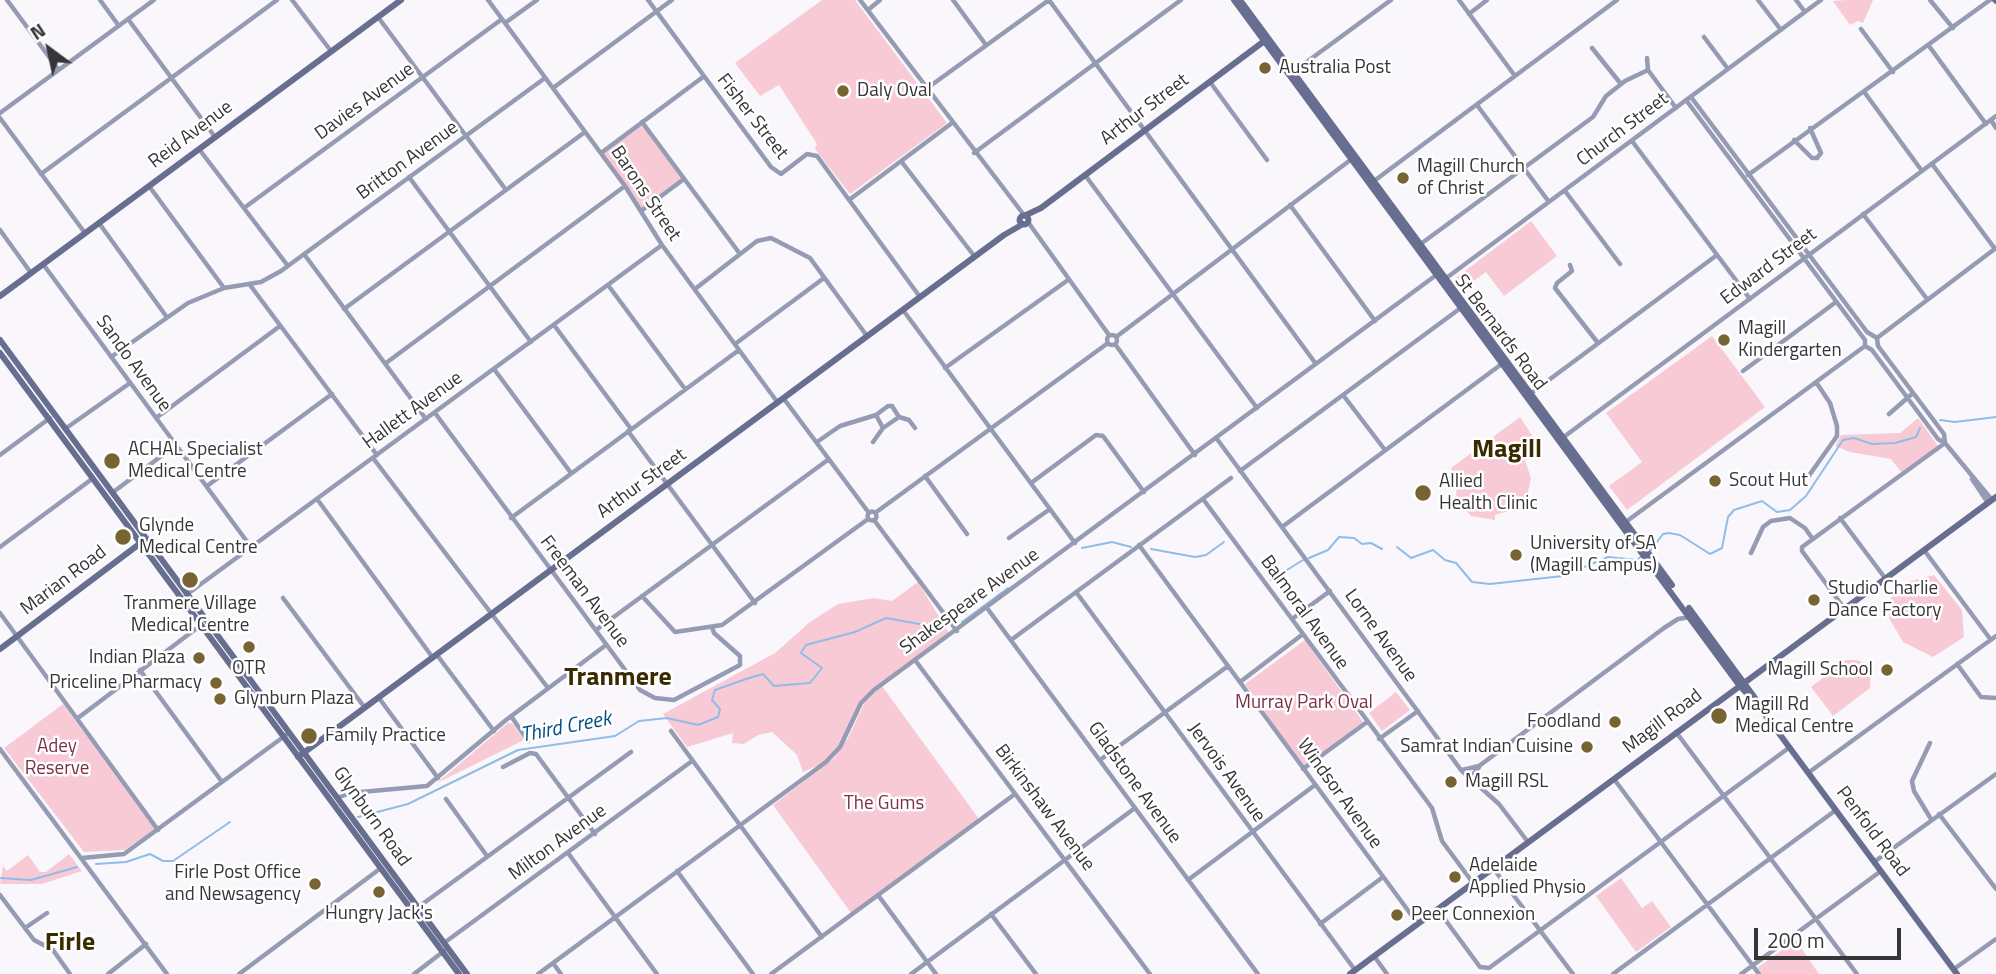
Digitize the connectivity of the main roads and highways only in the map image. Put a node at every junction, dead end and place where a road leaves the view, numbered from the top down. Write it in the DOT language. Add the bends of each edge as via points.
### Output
graph roads {
  1 [pos="401,0"];
  2 [pos="1240,2"];
  3 [pos="1266,40"];
  4 [pos="0,296"];
  5 [pos="0,340"];
  6 [pos="4,357"];
  7 [pos="51,417"];
  8 [pos="1992,500"];
  9 [pos="147,539"];
  10 [pos="140,544"];
  11 [pos="1639,544"];
  12 [pos="184,596"];
  13 [pos="204,622"];
  14 [pos="218,635"];
  15 [pos="0,649"];
  16 [pos="223,655"];
  17 [pos="1742,683"];
  18 [pos="286,735"];
  19 [pos="317,743"];
  20 [pos="301,755"];
  21 [pos="312,762"];
  22 [pos="384,867"];
  23 [pos="443,948"];
  24 [pos="1352,972"];
  25 [pos="1955,972"];
  26 [pos="459,974"];
  27 [pos="467,974"];
  1 -- 4 [label="main road, Reid Avenue"];
  2 -- 3 [label="main road, St Bernards Road"];
  3 -- 11 [label="main road, St Bernards Road"];
  3 -- 19 [label="main road, Arthur Street"];
  5 -- 6 [label="main road, Glynburn Road"];
  6 -- 7 [label="main road, Glynburn Road"];
  7 -- 9 [label="main road, Glynburn Road" via="66,429"];
  7 -- 10 [label="main road, Glynburn Road"];
  8 -- 17 [label="main road, Magill Road"];
  9 -- 10 [label="main road, Marian Road"];
  9 -- 12 [label="main road, Glynburn Road"];
  10 -- 12 [label="main road, Glynburn Road"];
  10 -- 15 [label="main road, Marian Road"];
  11 -- 17 [label="main road, St Bernards Road"];
  11 -- 17 [label="main road, St Bernards Road"];
  12 -- 13 [label="main road, Glynburn Road"];
  13 -- 14 [label="main road, Glynburn Road"];
  13 -- 16 [label="main road, Glynburn Road"];
  14 -- 16 [label="main road"];
  14 -- 18 [label="main road, Glynburn Road"];
  16 -- 18 [label="main road, Glynburn Road"];
  17 -- 24 [label="main road, Magill Road" via="1616,781"];
  17 -- 25 [label="main road, Penfold Road"];
  18 -- 20 [label="main road, Glynburn Road"];
  19 -- 20 [label="main road, Arthur Street"];
  19 -- 21 [label="main road"];
  20 -- 21 [label="main road, Glynburn Road"];
  20 -- 22 [label="main road, Glynburn Road"];
  21 -- 22 [label="main road, Glynburn Road"];
  22 -- 23 [label="main road, Glynburn Road"];
  23 -- 26 [label="main road, Glynburn Road"];
  23 -- 27 [label="main road, Glynburn Road"];
}
